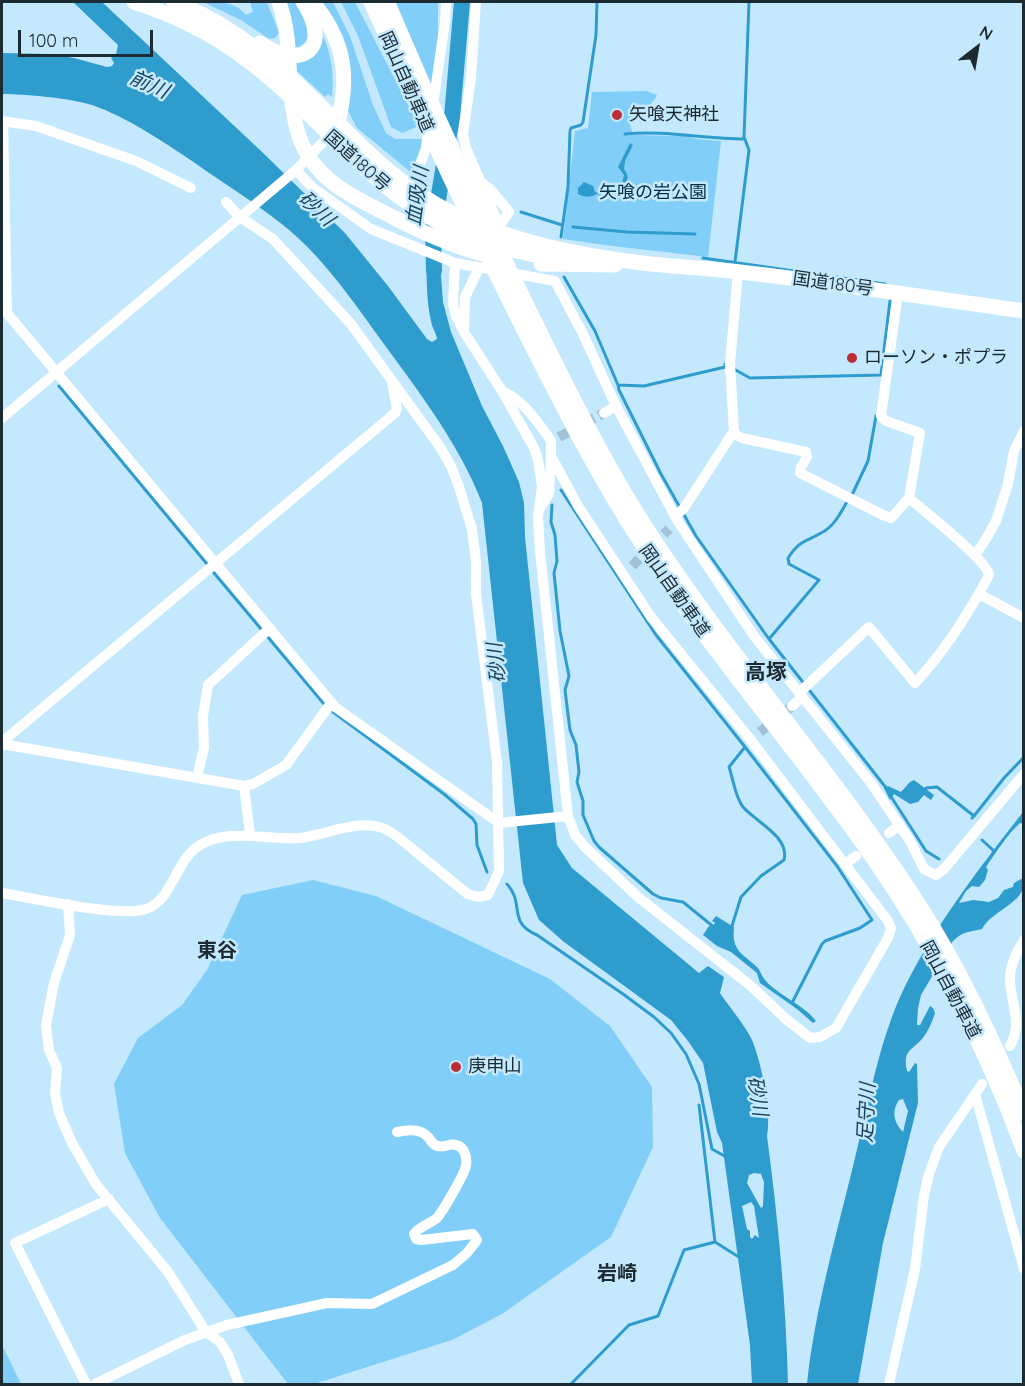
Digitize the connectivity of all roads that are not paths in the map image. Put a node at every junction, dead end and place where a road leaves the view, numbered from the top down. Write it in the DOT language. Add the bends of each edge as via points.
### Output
graph roads {
  1 [pos="134,2"];
  2 [pos="174,2"];
  3 [pos="279,2"];
  4 [pos="303,2"];
  5 [pos="313,2"];
  6 [pos="360,2"];
  7 [pos="371,2"];
  8 [pos="387,2"];
  9 [pos="446,2"];
  10 [pos="476,2"];
  11 [pos="163,6"];
  12 [pos="191,8"];
  13 [pos="421,99"];
  14 [pos="2,121"];
  15 [pos="333,126"];
  16 [pos="294,171"];
  17 [pos="481,182"];
  18 [pos="191,188"];
  19 [pos="413,196"];
  20 [pos="226,202"];
  21 [pos="242,216"];
  22 [pos="451,221"];
  23 [pos="503,228"];
  24 [pos="451,261"];
  25 [pos="642,263"];
  26 [pos="478,270"];
  27 [pos="738,271"];
  28 [pos="898,293"];
  29 [pos="5,306"];
  30 [pos="1023,311"];
  31 [pos="464,332"];
  32 [pos="56,372"];
  33 [pos="391,379"];
  34 [pos="502,391"];
  35 [pos="616,406"];
  36 [pos="604,413"];
  37 [pos="2,418"];
  38 [pos="734,431"];
  39 [pos="1023,431"];
  40 [pos="1021,445"];
  41 [pos="551,456"];
  42 [pos="909,498"];
  43 [pos="539,511"];
  44 [pos="677,517"];
  45 [pos="975,555"];
  46 [pos="215,562"];
  47 [pos="979,594"];
  48 [pos="1023,618"];
  49 [pos="266,632"];
  50 [pos="804,691"];
  51 [pos="331,703"];
  52 [pos="792,706"];
  53 [pos="760,732"];
  54 [pos="750,739"];
  55 [pos="2,743"];
  56 [pos="1023,774"];
  57 [pos="197,777"];
  58 [pos="244,786"];
  59 [pos="565,816"];
  60 [pos="502,822"];
  61 [pos="900,825"];
  62 [pos="889,833"];
  63 [pos="250,834"];
  64 [pos="856,856"];
  65 [pos="845,864"];
  66 [pos="2,893"];
  67 [pos="68,904"];
  68 [pos="914,909"];
  69 [pos="1023,940"];
  70 [pos="1017,1031"];
  71 [pos="1023,1044"];
  72 [pos="1010,1046"];
  73 [pos="982,1084"];
  74 [pos="975,1094"];
  75 [pos="1023,1113"];
  76 [pos="396,1132"];
  77 [pos="1023,1151"];
  78 [pos="109,1199"];
  79 [pos="1021,1251"];
  80 [pos="1023,1269"];
  81 [pos="206,1332"];
  82 [pos="86,1384"];
  83 [pos="95,1384"];
  84 [pos="239,1384"];
  85 [pos="889,1384"];
  1 -- 11 [label="highway, 国道180号"];
  2 -- 12 [label="highway, 国道180号"];
  3 -- 25 [label="highway" via="289,42 297,128 306,152 320,171 349,193 417,231 495,257 528,263 600,266"];
  4 -- 12 [label="highway" via="315,23 316,35 308,51 295,56 273,51 237,28"];
  4 -- 15 [label="highway" via="323,30 335,58"];
  5 -- 15 [label="highway" via="333,31 342,56 344,80"];
  6 -- 13 [label="highway"];
  7 -- 13 [label="highway, 岡山自動車道"];
  8 -- 13 [label="highway, 岡山自動車道"];
  9 -- 19 [label="street" via="426,148"];
  10 -- 17 [label="street" via="463,134"];
  11 -- 15 [label="highway, 国道180号" via="247,60"];
  12 -- 15 [label="highway, 国道180号" via="256,48"];
  13 -- 68 [label="highway, 岡山自動車道" via="596,441 652,538 756,682 837,785"];
  13 -- 68 [label="highway, 岡山自動車道" via="424,121 501,284 579,438 642,545 739,682"];
  14 -- 18 [label="street" via="36,126 124,157"];
  14 -- 29 [label="street"];
  15 -- 16 [label="street"];
  15 -- 19 [label="highway, 国道180号" via="370,175"];
  16 -- 21 [label="street"];
  16 -- 24 [label="street" via="371,229"];
  17 -- 23 [label="street"];
  17 -- 23 [label="street" via="510,212"];
  19 -- 22 [label="highway, 国道180号"];
  19 -- 22 [label="highway, 国道180号" via="421,213"];
  20 -- 21 [label="street"];
  21 -- 32 [label="street"];
  21 -- 33 [label="street" via="273,239 304,271 351,324"];
  22 -- 23 [label="highway, 国道180号"];
  22 -- 25 [label="highway, 国道180号" via="487,243 526,254 603,264"];
  23 -- 25 [label="highway, 国道180号" via="546,247"];
  24 -- 31 [label="street" via="453,304"];
  24 -- 35 [label="street" via="555,281"];
  25 -- 27 [label="highway, 国道180号"];
  26 -- 31 [label="street" via="465,297"];
  27 -- 28 [label="highway, 国道180号"];
  27 -- 38 [label="street" via="731,368"];
  28 -- 30 [label="highway, 国道180号"];
  28 -- 42 [label="street" via="881,416 920,433"];
  29 -- 32 [label="street"];
  31 -- 34 [label="street"];
  32 -- 37 [label="street"];
  32 -- 46 [label="street"];
  33 -- 46 [label="street" via="395,413"];
  33 -- 60 [label="street" via="451,466 472,529"];
  34 -- 41 [label="street" via="523,405 555,439"];
  34 -- 43 [label="street" via="538,460 542,486"];
  35 -- 36 [label="street"];
  35 -- 44 [label="street"];
  38 -- 42 [label="street" via="742,438 806,452 800,473 883,515 891,518"];
  38 -- 44 [label="street"];
  39 -- 40 [label="street"];
  40 -- 45 [label="street" via="1014,451 996,521"];
  41 -- 43 [label="street" via="552,481"];
  41 -- 54 [label="street" via="578,506 628,570 651,617"];
  42 -- 45 [label="street"];
  43 -- 59 [label="street"];
  44 -- 50 [label="street" via="754,636"];
  45 -- 47 [label="street" via="989,575"];
  46 -- 49 [label="street"];
  46 -- 55 [label="street"];
  47 -- 48 [label="street"];
  47 -- 50 [label="street" via="948,644 915,683 869,627"];
  49 -- 51 [label="street"];
  49 -- 57 [label="street" via="208,685 203,716 204,748"];
  50 -- 52 [label="street"];
  50 -- 61 [label="street"];
  51 -- 58 [label="street" via="286,765"];
  51 -- 60 [label="street"];
  53 -- 54 [label="street"];
  54 -- 65 [label="street"];
  55 -- 57 [label="street"];
  56 -- 61 [label="street" via="936,875 924,869"];
  57 -- 58 [label="street"];
  58 -- 63 [label="street"];
  59 -- 60 [label="street"];
  59 -- 65 [label="street" via="585,847 638,897 810,1038 836,1028 891,928"];
  60 -- 63 [label="street" via="497,877 488,895 478,897 468,894 397,836 376,826 293,838"];
  61 -- 62 [label="street"];
  63 -- 67 [label="street" via="197,846 182,863 160,902 144,910"];
  64 -- 65 [label="street"];
  66 -- 67 [label="street"];
  67 -- 78 [label="street" via="70,935 50,996 46,1025 51,1057 57,1068 55,1093 71,1141"];
  68 -- 75 [label="highway, 岡山自動車道" via="944,947 980,1015"];
  68 -- 77 [label="highway, 岡山自動車道" via="974,1032"];
  69 -- 70 [label="street" via="1011,968"];
  70 -- 71 [label="street"];
  70 -- 72 [label="street"];
  73 -- 74 [label="street"];
  74 -- 79 [label="street"];
  74 -- 85 [label="street" via="939,1147 929,1174 915,1269"];
  76 -- 81 [label="street" via="417,1131 440,1147 462,1148 465,1169 437,1218 414,1234 414,1238 473,1234 477,1240 467,1253 453,1265 372,1304 327,1303"];
  78 -- 81 [label="street" via="168,1272"];
  78 -- 82 [label="street" via="15,1243"];
  79 -- 80 [label="street"];
  81 -- 83 [label="street"];
  81 -- 84 [label="street" via="220,1342"];
}
